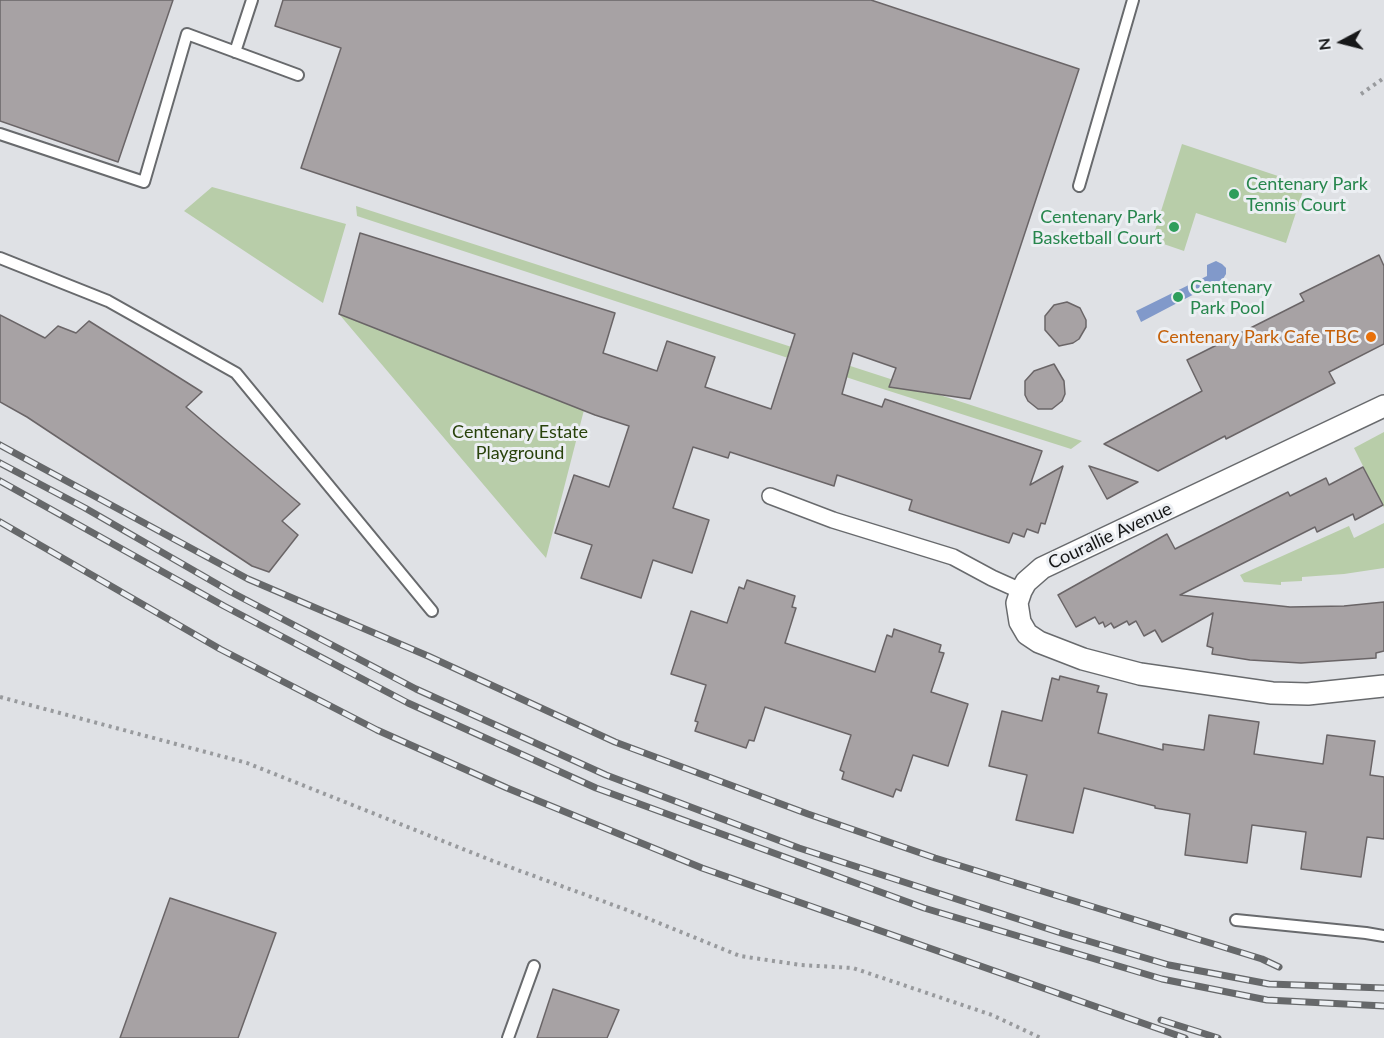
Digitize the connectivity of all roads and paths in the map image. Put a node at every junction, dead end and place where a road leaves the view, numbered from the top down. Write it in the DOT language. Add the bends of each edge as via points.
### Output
graph roads {
  1 [pos="252,0"];
  2 [pos="1133,0"];
  3 [pos="235,52"];
  4 [pos="298,75"];
  5 [pos="1384,78"];
  6 [pos="1361,94"];
  7 [pos="0,134"];
  8 [pos="1079,186"];
  9 [pos="0,258"];
  10 [pos="1384,406"];
  11 [pos="770,496"];
  12 [pos="1021,591"];
  13 [pos="432,611"];
  14 [pos="1384,686"];
  15 [pos="0,697"];
  16 [pos="1236,920"];
  17 [pos="1384,936"];
  18 [pos="534,966"];
  19 [pos="508,1038"];
  20 [pos="1041,1038"];
  1 -- 3 [label="lane"];
  2 -- 8 [label="lane"];
  3 -- 4 [label="lane"];
  3 -- 7 [label="lane" via="187,34 144,182"];
  5 -- 6 [label="path"];
  9 -- 13 [label="lane" via="108,301 236,373"];
  10 -- 12 [label="street, Courallie Avenue" via="1042,568"];
  11 -- 12 [label="street" via="953,557"];
  12 -- 14 [label="street" via="1017,603 1027,634 1072,655 1117,668 1272,693 1308,694"];
  15 -- 20 [label="path" via="247,762 740,956 853,968 992,1015"];
  16 -- 17 [label="lane"];
  18 -- 19 [label="lane"];
}
